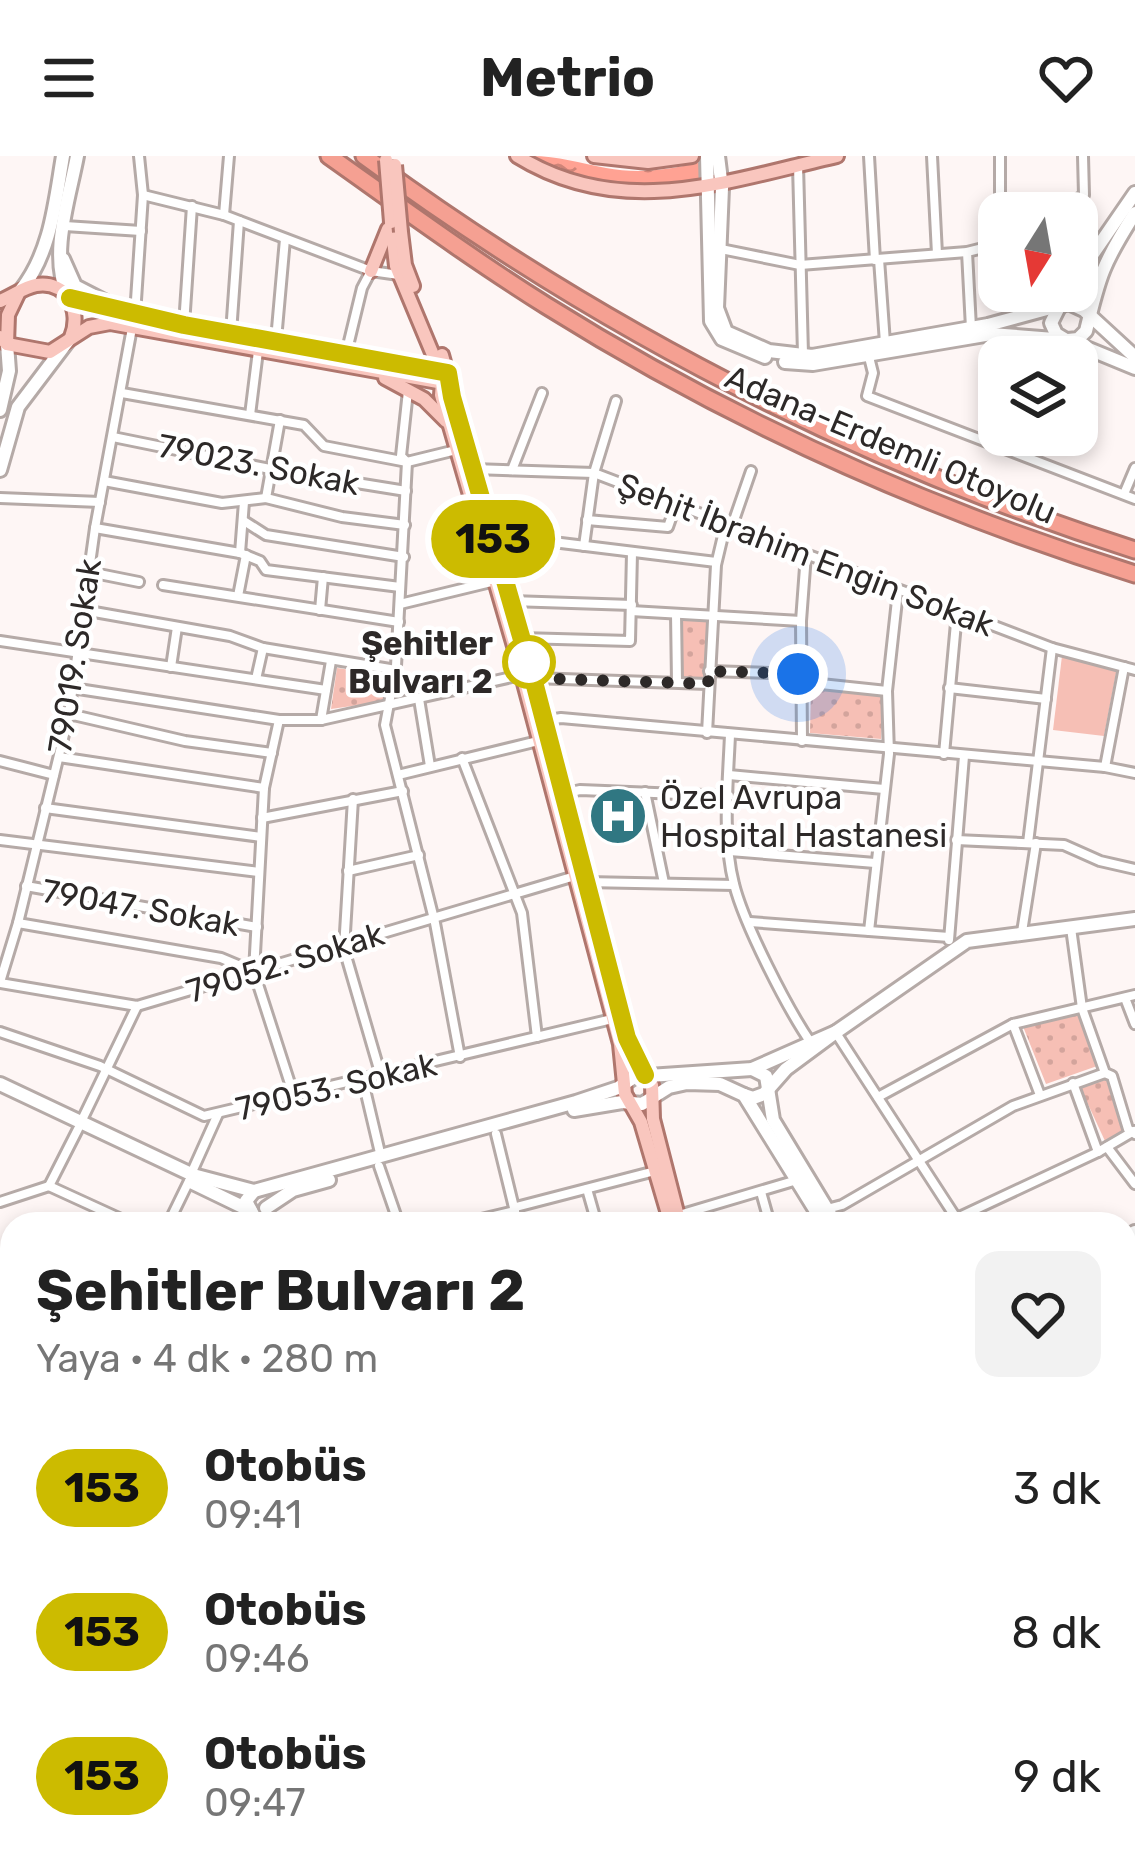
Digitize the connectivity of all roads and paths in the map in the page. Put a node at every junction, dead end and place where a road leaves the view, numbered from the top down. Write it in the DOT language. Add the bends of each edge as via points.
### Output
graph roads {
  1 [pos="63,156"];
  2 [pos="77,156"];
  3 [pos="139,156"];
  4 [pos="229,156"];
  5 [pos="329,156"];
  6 [pos="364,156"];
  7 [pos="517,156"];
  8 [pos="597,156"];
  9 [pos="692,156"];
  10 [pos="707,156"];
  11 [pos="718,156"];
  12 [pos="837,156"];
  13 [pos="868,156"];
  14 [pos="932,156"];
  15 [pos="1000,156"];
  16 [pos="1083,156"];
  17 [pos="391,159"];
  18 [pos="798,165"];
  19 [pos="714,183"];
  20 [pos="1000,192"];
  21 [pos="1084,192"];
  22 [pos="1135,193"];
  23 [pos="143,195"];
  24 [pos="192,206"];
  25 [pos="1135,213"];
  26 [pos="224,215"];
  27 [pos="239,221"];
  28 [pos="64,226"];
  29 [pos="396,227"];
  30 [pos="141,231"];
  31 [pos="285,239"];
  32 [pos="1098,247"];
  33 [pos="714,248"];
  34 [pos="978,249"];
  35 [pos="61,252"];
  36 [pos="967,252"];
  37 [pos="937,254"];
  38 [pos="877,260"];
  39 [pos="800,265"];
  40 [pos="371,271"];
  41 [pos="400,275"];
  42 [pos="18,294"];
  43 [pos="70,298"];
  44 [pos="0,302"];
  45 [pos="1041,312"];
  46 [pos="1085,312"];
  47 [pos="1087,314"];
  48 [pos="134,320"];
  49 [pos="184,325"];
  50 [pos="971,328"];
  51 [pos="425,331"];
  52 [pos="230,333"];
  53 [pos="1016,336"];
  54 [pos="1083,336"];
  55 [pos="3,341"];
  56 [pos="68,341"];
  57 [pos="275,342"];
  58 [pos="885,343"];
  59 [pos="259,350"];
  60 [pos="867,351"];
  61 [pos="1098,353"];
  62 [pos="345,356"];
  63 [pos="802,356"];
  64 [pos="1135,357"];
  65 [pos="409,366"];
  66 [pos="1135,368"];
  67 [pos="374,371"];
  68 [pos="445,378"];
  69 [pos="408,391"];
  70 [pos="122,393"];
  71 [pos="542,393"];
  72 [pos="616,401"];
  73 [pos="0,410"];
  74 [pos="250,415"];
  75 [pos="280,420"];
  76 [pos="451,427"];
  77 [pos="113,437"];
  78 [pos="458,450"];
  79 [pos="407,462"];
  80 [pos="1135,468"];
  81 [pos="270,469"];
  82 [pos="472,469"];
  83 [pos="0,470"];
  84 [pos="512,470"];
  85 [pos="752,471"];
  86 [pos="594,473"];
  87 [pos="104,481"];
  88 [pos="406,490"];
  89 [pos="1124,495"];
  90 [pos="0,498"];
  91 [pos="266,498"];
  92 [pos="1135,499"];
  93 [pos="100,502"];
  94 [pos="244,502"];
  95 [pos="676,504"];
  96 [pos="587,520"];
  97 [pos="244,521"];
  98 [pos="405,525"];
  99 [pos="729,525"];
  100 [pos="95,528"];
  101 [pos="493,538"];
  102 [pos="584,547"];
  103 [pos="1135,550"];
  104 [pos="632,553"];
  105 [pos="243,554"];
  106 [pos="806,554"];
  107 [pos="404,557"];
  108 [pos="716,562"];
  109 [pos="89,572"];
  110 [pos="1135,574"];
  111 [pos="323,578"];
  112 [pos="496,581"];
  113 [pos="139,582"];
  114 [pos="163,585"];
  115 [pos="400,586"];
  116 [pos="898,591"];
  117 [pos="238,596"];
  118 [pos="511,601"];
  119 [pos="400,604"];
  120 [pos="632,608"];
  121 [pos="83,610"];
  122 [pos="320,610"];
  123 [pos="957,612"];
  124 [pos="676,614"];
  125 [pos="711,616"];
  126 [pos="801,621"];
  127 [pos="399,622"];
  128 [pos="177,627"];
  129 [pos="521,638"];
  130 [pos="0,641"];
  131 [pos="263,648"];
  132 [pos="1052,648"];
  133 [pos="78,652"];
  134 [pos="331,661"];
  135 [pos="172,667"];
  136 [pos="1124,667"];
  137 [pos="396,670"];
  138 [pos="1135,670"];
  139 [pos="709,671"];
  140 [pos="528,676"];
  141 [pos="802,678"];
  142 [pos="256,679"];
  143 [pos="676,682"];
  144 [pos="708,684"];
  145 [pos="73,688"];
  146 [pos="949,688"];
  147 [pos="326,690"];
  148 [pos="887,691"];
  149 [pos="419,699"];
  150 [pos="1046,699"];
  151 [pos="387,705"];
  152 [pos="69,714"];
  153 [pos="279,720"];
  154 [pos="321,720"];
  155 [pos="544,721"];
  156 [pos="707,733"];
  157 [pos="730,735"];
  158 [pos="540,741"];
  159 [pos="802,741"];
  160 [pos="887,750"];
  161 [pos="272,754"];
  162 [pos="944,754"];
  163 [pos="964,756"];
  164 [pos="59,757"];
  165 [pos="462,758"];
  166 [pos="0,761"];
  167 [pos="1038,761"];
  168 [pos="430,766"];
  169 [pos="1105,767"];
  170 [pos="1135,773"];
  171 [pos="54,775"];
  172 [pos="398,775"];
  173 [pos="729,775"];
  174 [pos="264,788"];
  175 [pos="884,789"];
  176 [pos="403,791"];
  177 [pos="645,792"];
  178 [pos="562,794"];
  179 [pos="729,796"];
  180 [pos="353,800"];
  181 [pos="45,808"];
  182 [pos="262,818"];
  183 [pos="261,837"];
  184 [pos="0,840"];
  185 [pos="956,840"];
  186 [pos="1032,843"];
  187 [pos="35,845"];
  188 [pos="730,850"];
  189 [pos="418,855"];
  190 [pos="875,863"];
  191 [pos="1135,869"];
  192 [pos="348,871"];
  193 [pos="259,872"];
  194 [pos="580,879"];
  195 [pos="664,883"];
  196 [pos="734,885"];
  197 [pos="26,886"];
  198 [pos="515,894"];
  199 [pos="434,917"];
  200 [pos="1135,919"];
  201 [pos="750,922"];
  202 [pos="18,923"];
  203 [pos="1070,926"];
  204 [pos="256,927"];
  205 [pos="869,931"];
  206 [pos="1022,932"];
  207 [pos="949,937"];
  208 [pos="344,945"];
  209 [pos="0,947"];
  210 [pos="10,952"];
  211 [pos="948,953"];
  212 [pos="254,972"];
  213 [pos="0,982"];
  214 [pos="1130,997"];
  215 [pos="137,1006"];
  216 [pos="1082,1008"];
  217 [pos="613,1019"];
  218 [pos="1013,1024"];
  219 [pos="1135,1024"];
  220 [pos="0,1032"];
  221 [pos="836,1032"];
  222 [pos="537,1037"];
  223 [pos="813,1046"];
  224 [pos="460,1057"];
  225 [pos="106,1069"];
  226 [pos="752,1069"];
  227 [pos="1105,1073"];
  228 [pos="645,1075"];
  229 [pos="381,1076"];
  230 [pos="363,1081"];
  231 [pos="624,1083"];
  232 [pos="1073,1083"];
  233 [pos="0,1088"];
  234 [pos="769,1088"];
  235 [pos="744,1095"];
  236 [pos="1040,1095"];
  237 [pos="294,1096"];
  238 [pos="878,1096"];
  239 [pos="652,1098"];
  240 [pos="631,1104"];
  241 [pos="219,1113"];
  242 [pos="79,1126"];
  243 [pos="1134,1132"];
  244 [pos="496,1134"];
  245 [pos="1102,1150"];
  246 [pos="919,1159"];
  247 [pos="380,1162"];
  248 [pos="656,1171"];
  249 [pos="190,1177"];
  250 [pos="797,1180"];
  251 [pos="1135,1184"];
  252 [pos="49,1186"];
  253 [pos="586,1189"];
  254 [pos="254,1190"];
  255 [pos="761,1192"];
  256 [pos="0,1202"];
  257 [pos="515,1209"];
  258 [pos="827,1209"];
  259 [pos="97,1212"];
  260 [pos="174,1212"];
  261 [pos="254,1212"];
  262 [pos="256,1212"];
  263 [pos="261,1212"];
  264 [pos="395,1212"];
  265 [pos="504,1212"];
  266 [pos="516,1212"];
  267 [pos="593,1212"];
  268 [pos="672,1212"];
  269 [pos="674,1212"];
  270 [pos="702,1212"];
  271 [pos="767,1212"];
  272 [pos="817,1212"];
  273 [pos="829,1212"];
  274 [pos="952,1212"];
  275 [pos="976,1212"];
  1 -- 42 [label="main road" via="48,237"];
  2 -- 28 [label="main road"];
  3 -- 23 [label="street, 79019. Sokak"];
  4 -- 26 [label="street"];
  5 -- 110 [label="highway, Adana-Erdemli Otoyolu" via="549,307 700,394 926,498"];
  6 -- 103 [label="highway, Adana-Erdemli Otoyolu" via="514,260 710,373 909,467"];
  7 -- 19 [label="main road" via="571,182 623,193"];
  8 -- 9 [label="main road"];
  10 -- 19 [label="main road"];
  11 -- 19 [label="main road"];
  12 -- 18 [label="main road"];
  13 -- 38 [label="street"];
  14 -- 37 [label="street"];
  15 -- 20 [label="street"];
  16 -- 21 [label="street"];
  17 -- 29 [label="main road, bridge"];
  18 -- 19 [label="main road"];
  18 -- 39 [label="street"];
  19 -- 33 [label="main road"];
  22 -- 32 [label="main road"];
  23 -- 24 [label="street"];
  23 -- 30 [label="street, 79019. Sokak"];
  24 -- 26 [label="street"];
  24 -- 49 [label="street"];
  25 -- 47 [label="main road" via="1101,268"];
  26 -- 27 [label="street"];
  27 -- 31 [label="street"];
  27 -- 52 [label="street"];
  28 -- 30 [label="street"];
  28 -- 35 [label="main road"];
  29 -- 40 [label="main road"];
  29 -- 41 [label="main road"];
  29 -- 68 [label="main road"];
  30 -- 48 [label="street, 79019. Sokak"];
  31 -- 40 [label="street"];
  31 -- 57 [label="street"];
  33 -- 39 [label="street"];
  33 -- 60 [label="main road" via="708,307 722,339 799,364"];
  33 -- 63 [label="main road" via="726,332"];
  34 -- 36 [label="street"];
  35 -- 43 [label="main road"];
  35 -- 48 [label="main road" via="75,286"];
  36 -- 37 [label="street"];
  36 -- 50 [label="street"];
  37 -- 38 [label="street"];
  38 -- 39 [label="street"];
  38 -- 58 [label="street"];
  39 -- 63 [label="street"];
  40 -- 41 [label="street"];
  40 -- 62 [label="street"];
  41 -- 51 [label="main road"];
  42 -- 43 [label="main road" via="39,284"];
  42 -- 44 [label="main road"];
  42 -- 55 [label="main road"];
  43 -- 48 [label="main road"];
  43 -- 56 [label="main road" via="76,321"];
  45 -- 50 [label="main road"];
  46 -- 47 [label="main road"];
  47 -- 54 [label="main road"];
  47 -- 64 [label="main road"];
  48 -- 49 [label="main road"];
  48 -- 56 [label="main road" via="92,326"];
  48 -- 59 [label="main road"];
  48 -- 70 [label="street, 79019. Sokak"];
  49 -- 52 [label="main road"];
  50 -- 58 [label="main road"];
  51 -- 65 [label="main road" via="422,355"];
  51 -- 68 [label="main road"];
  52 -- 57 [label="main road"];
  53 -- 60 [label="main road"];
  55 -- 56 [label="main road" via="39,352"];
  55 -- 73 [label="main road" via="9,370"];
  56 -- 83 [label="main road" via="18,406"];
  57 -- 62 [label="main road"];
  58 -- 60 [label="main road"];
  59 -- 67 [label="main road"];
  59 -- 74 [label="street"];
  60 -- 63 [label="main road"];
  60 -- 89 [label="street" via="868,396"];
  61 -- 66 [label="main road"];
  62 -- 65 [label="main road"];
  65 -- 68 [label="main road"];
  67 -- 68 [label="main road"];
  67 -- 69 [label="main road"];
  68 -- 76 [label="main road" via="441,395"];
  68 -- 82 [label="main road"];
  69 -- 76 [label="main road"];
  69 -- 79 [label="street" via="400,456"];
  70 -- 74 [label="street"];
  70 -- 77 [label="street, 79019. Sokak"];
  71 -- 84 [label="street"];
  72 -- 86 [label="street"];
  74 -- 75 [label="street"];
  75 -- 79 [label="street" via="304,424 324,446"];
  75 -- 81 [label="street"];
  76 -- 78 [label="main road"];
  77 -- 81 [label="street, 79023. Sokak"];
  77 -- 87 [label="street, 79019. Sokak"];
  78 -- 79 [label="street"];
  78 -- 112 [label="main road"];
  79 -- 88 [label="street"];
  80 -- 89 [label="street"];
  81 -- 88 [label="street, 79023. Sokak"];
  81 -- 91 [label="street"];
  82 -- 84 [label="street, Şehit İbrahim Engin Sokak"];
  82 -- 101 [label="main road"];
  84 -- 86 [label="street, Şehit İbrahim Engin Sokak"];
  85 -- 99 [label="street"];
  86 -- 95 [label="street, Şehit İbrahim Engin Sokak"];
  86 -- 96 [label="street"];
  87 -- 93 [label="street, 79019. Sokak"];
  87 -- 94 [label="street"];
  88 -- 98 [label="street"];
  89 -- 92 [label="street"];
  90 -- 93 [label="street"];
  91 -- 94 [label="street"];
  91 -- 98 [label="street"];
  93 -- 100 [label="street, 79019. Sokak"];
  94 -- 97 [label="street"];
  95 -- 96 [label="street" via="668,527"];
  95 -- 99 [label="street, Şehit İbrahim Engin Sokak"];
  96 -- 102 [label="street"];
  97 -- 105 [label="street"];
  97 -- 107 [label="street" via="266,536"];
  98 -- 107 [label="street"];
  99 -- 106 [label="street, Şehit İbrahim Engin Sokak"];
  99 -- 108 [label="street"];
  100 -- 105 [label="street"];
  100 -- 109 [label="street, 79019. Sokak"];
  101 -- 102 [label="street"];
  101 -- 118 [label="main road"];
  102 -- 104 [label="street"];
  104 -- 108 [label="street"];
  104 -- 120 [label="street"];
  105 -- 111 [label="street" via="266,570"];
  105 -- 117 [label="street"];
  106 -- 116 [label="street, Şehit İbrahim Engin Sokak"];
  106 -- 126 [label="street"];
  107 -- 115 [label="street"];
  108 -- 125 [label="street"];
  109 -- 113 [label="street"];
  109 -- 121 [label="street, 79019. Sokak"];
  111 -- 115 [label="street"];
  111 -- 122 [label="street"];
  112 -- 119 [label="street"];
  112 -- 140 [label="main road"];
  114 -- 117 [label="street"];
  115 -- 119 [label="street"];
  116 -- 123 [label="street, Şehit İbrahim Engin Sokak"];
  116 -- 148 [label="street"];
  117 -- 122 [label="street"];
  118 -- 120 [label="street"];
  118 -- 129 [label="main road"];
  119 -- 127 [label="street"];
  120 -- 124 [label="street"];
  120 -- 129 [label="street" via="630,640"];
  121 -- 128 [label="street"];
  121 -- 133 [label="street, 79019. Sokak"];
  122 -- 127 [label="street"];
  123 -- 132 [label="street, Şehit İbrahim Engin Sokak"];
  123 -- 146 [label="street"];
  124 -- 125 [label="street"];
  124 -- 143 [label="street"];
  125 -- 126 [label="street"];
  125 -- 139 [label="street"];
  126 -- 141 [label="street"];
  127 -- 137 [label="street"];
  128 -- 131 [label="street"];
  128 -- 135 [label="street"];
  129 -- 140 [label="main road"];
  130 -- 133 [label="street"];
  131 -- 134 [label="street"];
  131 -- 142 [label="street"];
  132 -- 136 [label="street, Şehit İbrahim Engin Sokak"];
  132 -- 150 [label="street"];
  133 -- 135 [label="street"];
  133 -- 145 [label="street, 79019. Sokak"];
  134 -- 137 [label="street"];
  134 -- 147 [label="street"];
  135 -- 142 [label="street"];
  136 -- 138 [label="street, Şehit İbrahim Engin Sokak"];
  136 -- 169 [label="street"];
  137 -- 151 [label="street"];
  139 -- 141 [label="street"];
  139 -- 144 [label="street"];
  140 -- 143 [label="street"];
  140 -- 149 [label="street"];
  140 -- 155 [label="main road"];
  140 -- 158 [label="main road"];
  141 -- 148 [label="street"];
  141 -- 159 [label="street"];
  142 -- 147 [label="street"];
  143 -- 144 [label="street"];
  144 -- 156 [label="street"];
  145 -- 152 [label="street, 79019. Sokak"];
  145 -- 153 [label="street"];
  146 -- 150 [label="street"];
  146 -- 162 [label="street"];
  147 -- 154 [label="street"];
  148 -- 160 [label="street"];
  149 -- 151 [label="street"];
  149 -- 168 [label="street"];
  150 -- 167 [label="street"];
  151 -- 154 [label="street"];
  151 -- 172 [label="street"];
  152 -- 161 [label="street"];
  152 -- 164 [label="street, 79019. Sokak"];
  153 -- 154 [label="street"];
  153 -- 161 [label="street"];
  155 -- 156 [label="street"];
  155 -- 178 [label="main road"];
  156 -- 157 [label="street"];
  157 -- 159 [label="street"];
  157 -- 173 [label="street"];
  158 -- 165 [label="street"];
  158 -- 194 [label="main road"];
  159 -- 160 [label="street"];
  160 -- 162 [label="street"];
  160 -- 175 [label="street"];
  161 -- 174 [label="street"];
  162 -- 163 [label="street"];
  163 -- 167 [label="street"];
  163 -- 185 [label="street"];
  164 -- 171 [label="street, 79019. Sokak"];
  164 -- 174 [label="street"];
  165 -- 168 [label="street"];
  165 -- 198 [label="street"];
  166 -- 171 [label="street"];
  167 -- 169 [label="street"];
  167 -- 186 [label="street"];
  168 -- 172 [label="street"];
  169 -- 170 [label="street"];
  171 -- 181 [label="street, 79019. Sokak"];
  172 -- 176 [label="street"];
  173 -- 175 [label="street"];
  173 -- 179 [label="street"];
  174 -- 182 [label="street"];
  175 -- 190 [label="street"];
  176 -- 180 [label="street"];
  176 -- 189 [label="street"];
  177 -- 178 [label="street"];
  177 -- 179 [label="street"];
  177 -- 195 [label="street"];
  178 -- 194 [label="main road"];
  179 -- 188 [label="street"];
  180 -- 182 [label="street"];
  180 -- 192 [label="street"];
  181 -- 183 [label="street"];
  181 -- 187 [label="street, 79019. Sokak"];
  182 -- 183 [label="street"];
  183 -- 193 [label="street"];
  184 -- 187 [label="street"];
  185 -- 186 [label="street"];
  185 -- 207 [label="street"];
  186 -- 191 [label="street"];
  186 -- 206 [label="street"];
  187 -- 193 [label="street"];
  187 -- 197 [label="street, 79019. Sokak"];
  188 -- 190 [label="street"];
  188 -- 196 [label="street"];
  189 -- 192 [label="street"];
  189 -- 199 [label="street"];
  190 -- 205 [label="street"];
  192 -- 208 [label="street"];
  193 -- 204 [label="street"];
  194 -- 195 [label="street, 79052. Sokak"];
  194 -- 198 [label="street, 79052. Sokak"];
  194 -- 217 [label="main road"];
  194 -- 228 [label="main road"];
  195 -- 196 [label="street, 79052. Sokak"];
  196 -- 201 [label="street"];
  197 -- 202 [label="street, 79019. Sokak"];
  197 -- 204 [label="street, 79047. Sokak"];
  198 -- 199 [label="street, 79052. Sokak"];
  198 -- 222 [label="street"];
  199 -- 208 [label="street, 79052. Sokak"];
  199 -- 224 [label="street"];
  200 -- 203 [label="main road"];
  201 -- 205 [label="street"];
  201 -- 223 [label="street"];
  202 -- 210 [label="street, 79019. Sokak"];
  202 -- 212 [label="street" via="221,958"];
  203 -- 206 [label="main road"];
  203 -- 216 [label="street"];
  204 -- 212 [label="street"];
  205 -- 207 [label="street"];
  206 -- 211 [label="main road" via="967,941"];
  207 -- 211 [label="street"];
  208 -- 212 [label="street, 79052. Sokak"];
  208 -- 229 [label="street"];
  209 -- 210 [label="street"];
  210 -- 213 [label="street, 79019. Sokak"];
  211 -- 221 [label="main road"];
  212 -- 215 [label="street, 79052. Sokak"];
  212 -- 237 [label="street"];
  213 -- 215 [label="street"];
  214 -- 216 [label="street"];
  214 -- 219 [label="street"];
  215 -- 225 [label="street"];
  216 -- 218 [label="street"];
  216 -- 227 [label="street"];
  217 -- 222 [label="street, 79053. Sokak"];
  217 -- 231 [label="main road"];
  218 -- 236 [label="street"];
  218 -- 238 [label="street"];
  220 -- 225 [label="street, 79053. Sokak"];
  221 -- 223 [label="main road"];
  221 -- 238 [label="street"];
  222 -- 224 [label="street, 79053. Sokak"];
  223 -- 226 [label="main road"];
  223 -- 234 [label="main road"];
  224 -- 229 [label="street, 79053. Sokak"];
  225 -- 241 [label="street, 79053. Sokak" via="205,1116"];
  225 -- 242 [label="street"];
  226 -- 228 [label="main road"];
  226 -- 234 [label="main road" via="762,1071"];
  226 -- 235 [label="main road" via="741,1080"];
  227 -- 232 [label="street"];
  227 -- 243 [label="street"];
  228 -- 231 [label="main road"];
  228 -- 239 [label="main road"];
  229 -- 230 [label="street, 79053. Sokak"];
  230 -- 237 [label="street, 79053. Sokak"];
  230 -- 247 [label="street"];
  231 -- 240 [label="main road"];
  231 -- 247 [label="main road"];
  232 -- 236 [label="street"];
  232 -- 245 [label="street"];
  233 -- 242 [label="main road"];
  234 -- 235 [label="main road"];
  234 -- 258 [label="main road" via="773,1120"];
  235 -- 239 [label="main road" via="687,1083"];
  235 -- 250 [label="main road"];
  236 -- 246 [label="street"];
  237 -- 241 [label="street, 79053. Sokak"];
  238 -- 246 [label="street"];
  239 -- 240 [label="main road"];
  239 -- 269 [label="main road"];
  240 -- 244 [label="main road" via="578,1109"];
  240 -- 248 [label="main road"];
  241 -- 249 [label="street"];
  242 -- 249 [label="main road"];
  242 -- 252 [label="street"];
  243 -- 245 [label="street"];
  244 -- 247 [label="main road"];
  244 -- 257 [label="street"];
  245 -- 251 [label="street"];
  245 -- 275 [label="street"];
  246 -- 258 [label="street"];
  246 -- 274 [label="street"];
  247 -- 254 [label="main road"];
  247 -- 263 [label="main road" via="293,1190"];
  247 -- 264 [label="street"];
  248 -- 253 [label="street"];
  248 -- 268 [label="main road"];
  249 -- 254 [label="main road"];
  249 -- 260 [label="street"];
  249 -- 261 [label="main road"];
  250 -- 255 [label="street"];
  250 -- 272 [label="main road"];
  252 -- 256 [label="street"];
  252 -- 259 [label="street"];
  253 -- 257 [label="street"];
  253 -- 267 [label="street"];
  254 -- 262 [label="main road" via="246,1201"];
  255 -- 270 [label="street"];
  255 -- 271 [label="street"];
  257 -- 265 [label="street"];
  257 -- 266 [label="street"];
  258 -- 273 [label="main road"];
}
